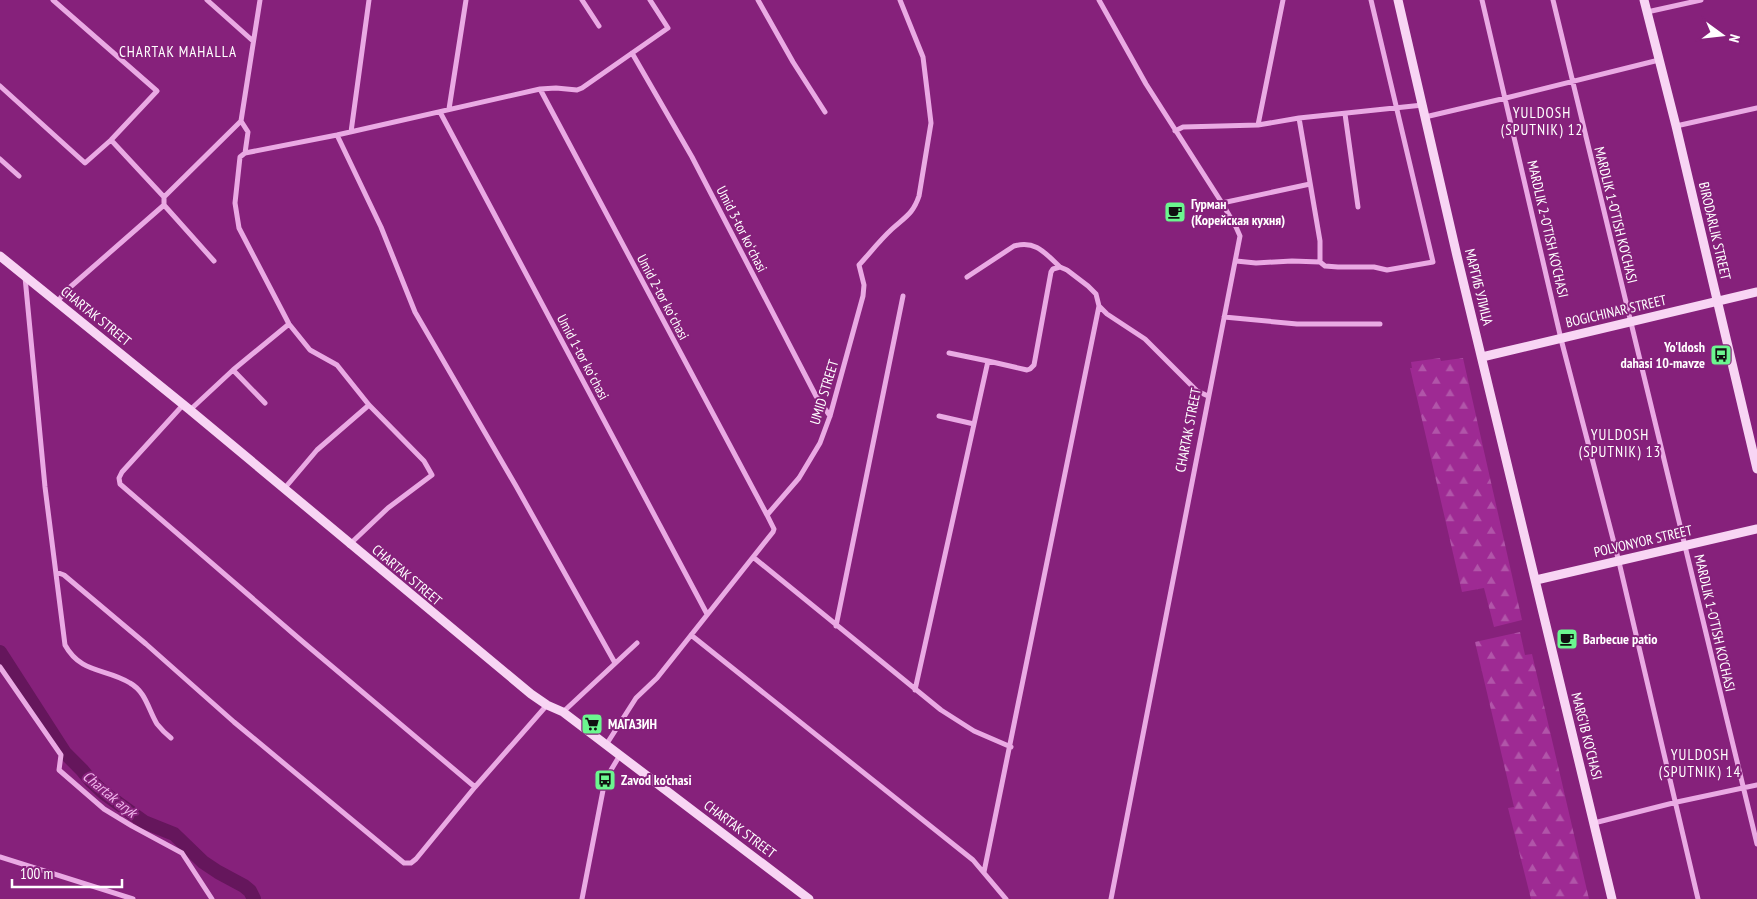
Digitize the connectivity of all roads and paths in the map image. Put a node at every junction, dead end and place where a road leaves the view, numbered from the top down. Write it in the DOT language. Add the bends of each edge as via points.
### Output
graph roads {
  1 [pos="53,0"];
  2 [pos="207,0"];
  3 [pos="260,0"];
  4 [pos="369,0"];
  5 [pos="466,0"];
  6 [pos="582,0"];
  7 [pos="650,0"];
  8 [pos="758,0"];
  9 [pos="900,0"];
  10 [pos="1099,0"];
  11 [pos="1282,0"];
  12 [pos="1371,0"];
  13 [pos="1398,0"];
  14 [pos="1482,0"];
  15 [pos="1552,0"];
  16 [pos="1644,0"];
  17 [pos="1702,0"];
  18 [pos="1647,12"];
  19 [pos="599,26"];
  20 [pos="253,41"];
  21 [pos="632,53"];
  22 [pos="1659,60"];
  23 [pos="1572,82"];
  24 [pos="0,86"];
  25 [pos="540,89"];
  26 [pos="1506,98"];
  27 [pos="1423,105"];
  28 [pos="1395,108"];
  29 [pos="1757,108"];
  30 [pos="449,110"];
  31 [pos="440,112"];
  32 [pos="825,112"];
  33 [pos="1345,114"];
  34 [pos="1425,117"];
  35 [pos="1299,118"];
  36 [pos="241,121"];
  37 [pos="1258,125"];
  38 [pos="1676,126"];
  39 [pos="1176,131"];
  40 [pos="351,132"];
  41 [pos="337,135"];
  42 [pos="111,140"];
  43 [pos="245,153"];
  44 [pos="0,159"];
  45 [pos="19,176"];
  46 [pos="1310,184"];
  47 [pos="164,197"];
  48 [pos="1222,203"];
  49 [pos="164,205"];
  50 [pos="1358,206"];
  51 [pos="0,256"];
  52 [pos="214,260"];
  53 [pos="1236,261"];
  54 [pos="1320,262"];
  55 [pos="1060,267"];
  56 [pos="25,276"];
  57 [pos="967,277"];
  58 [pos="1757,292"];
  59 [pos="903,296"];
  60 [pos="57,302"];
  61 [pos="1717,302"];
  62 [pos="1099,306"];
  63 [pos="1224,318"];
  64 [pos="1630,322"];
  65 [pos="289,324"];
  66 [pos="1380,324"];
  67 [pos="1562,339"];
  68 [pos="949,353"];
  69 [pos="1482,357"];
  70 [pos="988,361"];
  71 [pos="233,370"];
  72 [pos="1208,396"];
  73 [pos="265,403"];
  74 [pos="369,405"];
  75 [pos="186,408"];
  76 [pos="830,416"];
  77 [pos="939,416"];
  78 [pos="974,424"];
  79 [pos="1757,469"];
  80 [pos="284,490"];
  81 [pos="767,515"];
  82 [pos="1757,528"];
  83 [pos="349,544"];
  84 [pos="1685,546"];
  85 [pos="752,558"];
  86 [pos="1619,562"];
  87 [pos="56,572"];
  88 [pos="1536,580"];
  89 [pos="707,614"];
  90 [pos="836,626"];
  91 [pos="691,635"];
  92 [pos="637,643"];
  93 [pos="615,663"];
  94 [pos="0,668"];
  95 [pos="915,690"];
  96 [pos="547,705"];
  97 [pos="563,712"];
  98 [pos="171,738"];
  99 [pos="606,745"];
  100 [pos="1011,748"];
  101 [pos="620,755"];
  102 [pos="1757,785"];
  103 [pos="475,787"];
  104 [pos="1743,788"];
  105 [pos="1677,802"];
  106 [pos="1594,822"];
  107 [pos="1757,844"];
  108 [pos="0,857"];
  109 [pos="984,872"];
  110 [pos="133,899"];
  111 [pos="212,899"];
  112 [pos="582,899"];
  113 [pos="809,899"];
  114 [pos="1006,899"];
  115 [pos="1112,899"];
  116 [pos="1612,899"];
  117 [pos="1698,899"];
  1 -- 42 [label="street" via="157,91"];
  2 -- 20 [label="street"];
  3 -- 20 [label="street"];
  4 -- 40 [label="street"];
  5 -- 30 [label="street"];
  6 -- 19 [label="street"];
  7 -- 21 [label="street" via="668,28"];
  8 -- 32 [label="street"];
  9 -- 76 [label="street, UMID STREET" via="923,57 931,123 919,196 909,216 859,265 863,296"];
  10 -- 39 [label="street, CHARTAK STREET"];
  11 -- 37 [label="street"];
  12 -- 28 [label="street"];
  13 -- 27 [label="street, МАРГИБ УЛИЦА"];
  14 -- 26 [label="street, MARDLIK 2-O'TISH KO'CHASI"];
  15 -- 23 [label="street, MARDLIK 1-O'TISH KO'CHASI"];
  16 -- 18 [label="street, BIRODARLIK STREET"];
  17 -- 18 [label="street"];
  18 -- 22 [label="street, BIRODARLIK STREET"];
  20 -- 36 [label="street"];
  21 -- 25 [label="street" via="577,90"];
  21 -- 76 [label="street, Umid 3-tor koʻchasi" via="692,157 816,396"];
  22 -- 23 [label="street"];
  22 -- 38 [label="street, BIRODARLIK STREET"];
  23 -- 26 [label="street"];
  23 -- 64 [label="street, MARDLIK 1-O'TISH KO'CHASI"];
  24 -- 42 [label="street" via="85,163"];
  25 -- 30 [label="street"];
  25 -- 81 [label="street, Umid 2-tor koʻchasi"];
  26 -- 34 [label="street"];
  26 -- 67 [label="street, MARDLIK 2-O'TISH KO'CHASI"];
  27 -- 28 [label="street"];
  27 -- 34 [label="street, МАРГИБ УЛИЦА"];
  28 -- 33 [label="street"];
  28 -- 54 [label="street" via="1433,262 1387,270 1338,268"];
  29 -- 38 [label="street"];
  30 -- 31 [label="street"];
  31 -- 40 [label="street"];
  31 -- 89 [label="street, Umid 1-tor koʻchasi"];
  33 -- 35 [label="street"];
  33 -- 50 [label="street"];
  34 -- 69 [label="street, МАРГИБ УЛИЦА"];
  35 -- 37 [label="street"];
  35 -- 46 [label="street"];
  36 -- 43 [label="street" via="248,132"];
  36 -- 47 [label="street"];
  37 -- 39 [label="street" via="1183,127"];
  38 -- 61 [label="street, BIRODARLIK STREET"];
  39 -- 48 [label="street, CHARTAK STREET"];
  40 -- 41 [label="street"];
  41 -- 43 [label="street"];
  41 -- 93 [label="street" via="381,227 415,312"];
  42 -- 47 [label="street"];
  43 -- 65 [label="street" via="240,157 234,203 239,228"];
  44 -- 45 [label="street"];
  46 -- 48 [label="street"];
  46 -- 54 [label="street" via="1320,241"];
  47 -- 49 [label="street"];
  48 -- 53 [label="street, CHARTAK STREET" via="1238,232"];
  49 -- 52 [label="street"];
  49 -- 60 [label="street" via="73,284"];
  51 -- 56 [label="street, CHARTAK STREET"];
  53 -- 54 [label="street"];
  53 -- 63 [label="street, CHARTAK STREET"];
  55 -- 57 [label="street" via="1038,247 1022,244"];
  55 -- 62 [label="street" via="1094,291"];
  55 -- 70 [label="street" via="1051,272 1034,365 1027,370"];
  56 -- 60 [label="street, CHARTAK STREET"];
  56 -- 87 [label="street"];
  58 -- 61 [label="street, BOGICHINAR STREET"];
  59 -- 90 [label="street"];
  60 -- 75 [label="street, CHARTAK STREET"];
  61 -- 64 [label="street, BOGICHINAR STREET"];
  61 -- 79 [label="street, BIRODARLIK STREET"];
  62 -- 72 [label="street" via="1145,339 1197,391"];
  62 -- 100 [label="street"];
  63 -- 66 [label="street" via="1297,324"];
  63 -- 72 [label="street, CHARTAK STREET"];
  64 -- 67 [label="street, BOGICHINAR STREET"];
  64 -- 84 [label="street, MARDLIK 1-O'TISH KO'CHASI"];
  65 -- 71 [label="street"];
  65 -- 74 [label="street" via="310,350 337,365"];
  67 -- 69 [label="street, BOGICHINAR STREET"];
  67 -- 86 [label="street, MARDLIK 2-O'TISH KO'CHASI"];
  68 -- 70 [label="street"];
  69 -- 88 [label="street, МАРГИБ УЛИЦА"];
  70 -- 78 [label="street"];
  71 -- 73 [label="street"];
  71 -- 75 [label="street"];
  72 -- 115 [label="street, CHARTAK STREET"];
  74 -- 80 [label="street" via="317,450"];
  74 -- 83 [label="street" via="424,461 432,475 388,508"];
  75 -- 80 [label="street, CHARTAK STREET"];
  75 -- 103 [label="street" via="122,472 120,484"];
  76 -- 81 [label="street, UMID STREET" via="820,443 799,478"];
  77 -- 78 [label="street"];
  78 -- 95 [label="street"];
  80 -- 83 [label="street, CHARTAK STREET"];
  81 -- 85 [label="street" via="774,530"];
  82 -- 84 [label="street, POLVONYOR STREET"];
  83 -- 96 [label="street, CHARTAK STREET"];
  84 -- 86 [label="street, POLVONYOR STREET"];
  84 -- 104 [label="street, MARDLIK 1-O'TISH KO'CHASI"];
  85 -- 89 [label="street"];
  85 -- 90 [label="street"];
  86 -- 88 [label="street, POLVONYOR STREET"];
  86 -- 105 [label="street, MARDLIK 2-O'TISH KO'CHASI"];
  87 -- 98 [label="street" via="65,645 71,655 82,664 131,683 143,694 158,725"];
  87 -- 103 [label="street" via="64,574 241,728 404,862 416,859"];
  88 -- 106 [label="street, MARG‘IB KO‘CHASI"];
  89 -- 91 [label="street"];
  90 -- 95 [label="street"];
  91 -- 99 [label="street" via="657,678 636,698"];
  91 -- 109 [label="street"];
  92 -- 93 [label="street"];
  93 -- 97 [label="street"];
  94 -- 111 [label="street" via="60,756 59,770 104,809 182,853"];
  95 -- 100 [label="street" via="974,731"];
  96 -- 97 [label="street, CHARTAK STREET"];
  96 -- 103 [label="street"];
  97 -- 99 [label="street, CHARTAK STREET"];
  99 -- 101 [label="street, CHARTAK STREET"];
  100 -- 109 [label="street"];
  101 -- 112 [label="street" via="605,780"];
  101 -- 113 [label="street, CHARTAK STREET"];
  102 -- 104 [label="street"];
  104 -- 105 [label="street"];
  104 -- 107 [label="street, MARDLIK 1-O'TISH KO'CHASI"];
  105 -- 106 [label="street"];
  105 -- 117 [label="street, MARDLIK 2-O'TISH KO'CHASI"];
  106 -- 116 [label="street, MARG‘IB KO‘CHASI"];
  108 -- 110 [label="street"];
  109 -- 114 [label="street"];
}
